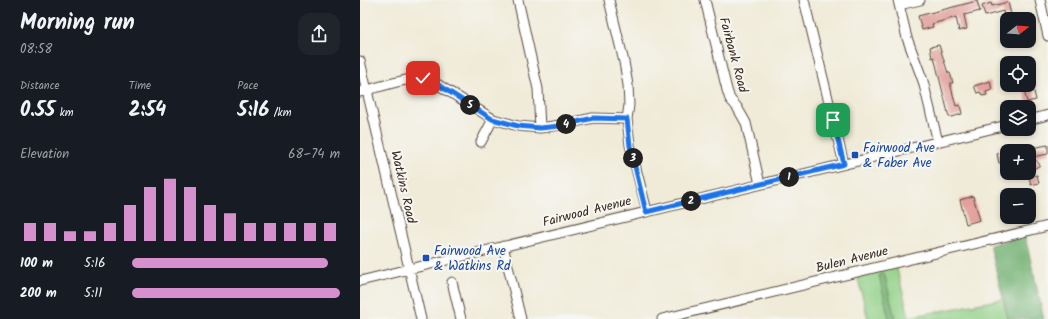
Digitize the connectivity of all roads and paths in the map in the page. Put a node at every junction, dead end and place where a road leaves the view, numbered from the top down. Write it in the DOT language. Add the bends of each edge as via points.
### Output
graph roads {
  1 [pos="518,0"];
  2 [pos="609,0"];
  3 [pos="705,0"];
  4 [pos="804,0"];
  5 [pos="920,0"];
  6 [pos="1040,0"];
  7 [pos="899,2"];
  8 [pos="1046,22"];
  9 [pos="1048,36"];
  10 [pos="360,61"];
  11 [pos="364,91"];
  12 [pos="1048,115"];
  13 [pos="1036,118"];
  14 [pos="492,119"];
  15 [pos="627,119"];
  16 [pos="1000,127"];
  17 [pos="540,128"];
  18 [pos="481,142"];
  19 [pos="938,142"];
  20 [pos="844,164"];
  21 [pos="760,184"];
  22 [pos="646,212"];
  23 [pos="1048,226"];
  24 [pos="503,246"];
  25 [pos="409,269"];
  26 [pos="360,280"];
  27 [pos="452,282"];
  28 [pos="421,319"];
  29 [pos="461,319"];
  30 [pos="521,319"];
  31 [pos="662,319"];
  1 -- 17 [label="street" via="538,89"];
  2 -- 15 [label="street" via="628,85"];
  3 -- 21 [label="street, Fairbank Road" via="727,90 746,123"];
  4 -- 20 [label="street"];
  5 -- 7 [label="street"];
  6 -- 8 [label="street"];
  7 -- 19 [label="street" via="907,38 924,81"];
  8 -- 9 [label="street"];
  10 -- 11 [label="street, Watkins Road"];
  11 -- 14 [label="street" via="423,78 431,80"];
  11 -- 25 [label="street, Watkins Road"];
  12 -- 13 [label="street"];
  14 -- 17 [label="street" via="518,126"];
  14 -- 18 [label="street"];
  15 -- 17 [label="street" via="593,118"];
  15 -- 22 [label="street" via="630,146"];
  16 -- 19 [label="street, Fairwood Avenue"];
  19 -- 20 [label="street, Fairwood Avenue"];
  20 -- 21 [label="street, Fairwood Avenue"];
  21 -- 22 [label="street, Fairwood Avenue"];
  22 -- 24 [label="street, Fairwood Avenue"];
  23 -- 31 [label="street, Bulen Avenue"];
  24 -- 25 [label="street, Fairwood Avenue"];
  24 -- 30 [label="street"];
  25 -- 26 [label="street, Fairwood Avenue"];
  25 -- 28 [label="street, Watkins Road"];
  27 -- 29 [label="street"];
}
